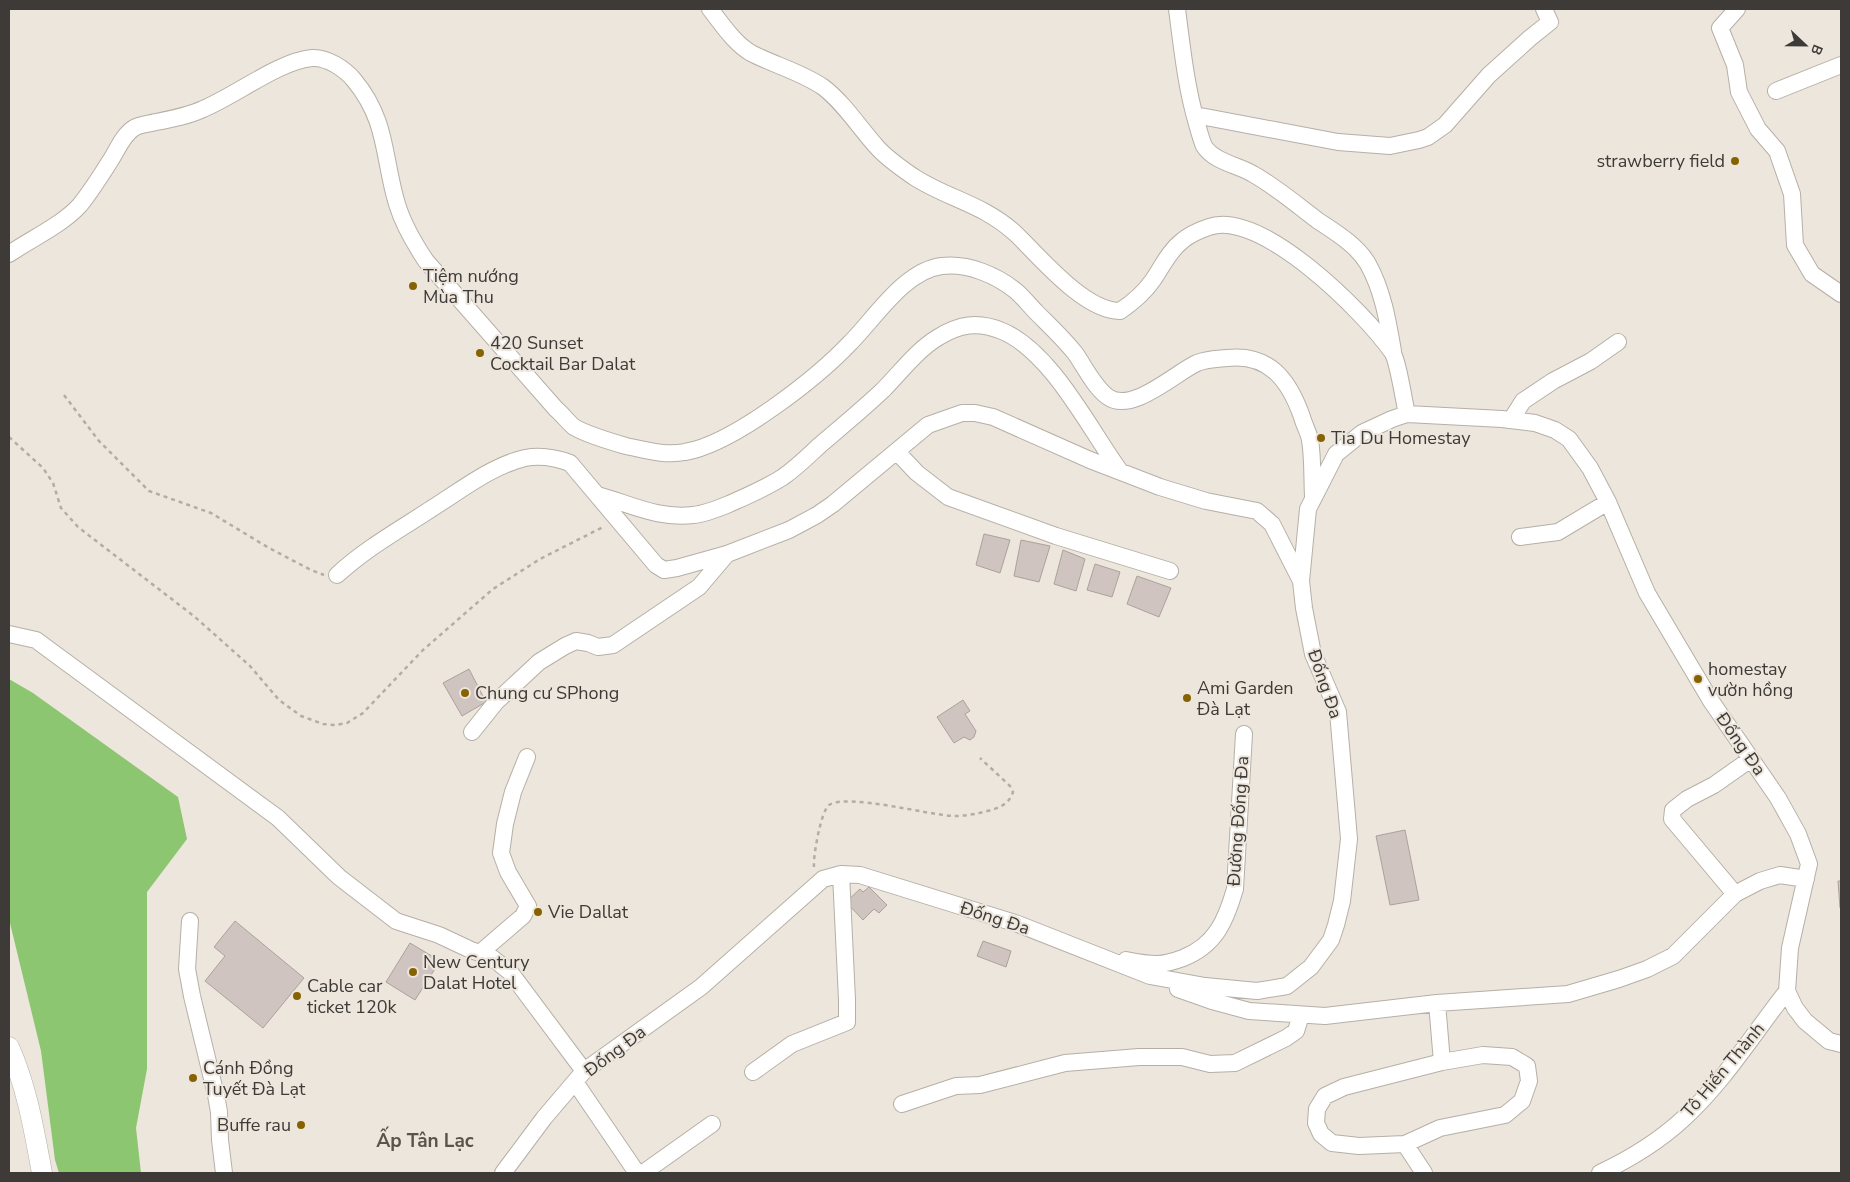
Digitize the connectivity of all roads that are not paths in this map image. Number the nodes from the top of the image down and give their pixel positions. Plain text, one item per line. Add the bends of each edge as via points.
1 (710, 9) edge
2 (1177, 9) edge
3 (1544, 9) edge
4 (1737, 9) edge
5 (1841, 65) edge
6 (1776, 91) dead end
7 (1194, 115) junction
8 (9, 254) edge
9 (1841, 294) edge
10 (1618, 342) dead end
11 (1394, 354) junction
12 (1407, 414) junction
13 (1511, 420) junction
14 (897, 452) junction
15 (1120, 472) junction
16 (597, 495) junction
17 (1313, 499) junction
18 (1608, 502) junction
19 (1520, 537) dead end
20 (726, 554) junction
21 (1170, 571) dead end
22 (337, 576) road end
23 (1301, 581) junction
24 (9, 634) edge
25 (472, 732) dead end
26 (1244, 734) dead end
27 (527, 757) dead end
28 (1751, 759) junction
29 (841, 874) junction
30 (1806, 879) junction
31 (1735, 894) junction
32 (190, 921) dead end
33 (480, 952) junction
34 (1106, 958) junction
35 (1150, 976) junction
36 (1787, 991) junction
37 (1437, 1003) junction
38 (1301, 1015) junction
39 (1841, 1044) edge
40 (9, 1047) edge
41 (1442, 1062) junction
42 (753, 1072) dead end
43 (579, 1077) junction
44 (902, 1104) dead end
45 (712, 1124) dead end
46 (1405, 1144) junction
47 (42, 1173) edge
48 (224, 1173) edge
49 (503, 1173) edge
50 (636, 1173) edge
51 (643, 1173) edge
52 (1424, 1173) edge
53 (1600, 1173) edge

1 - 11 street via 746,49 823,88 878,148 901,168 995,217 1063,280 1108,310 1120,311 1134,301 1181,241 1209,227 1228,224 1276,245 1324,278
2 - 7 street
3 - 7 street via 1550,22 1489,75 1444,125 1419,140 1390,146 1338,142
4 - 9 street via 1720,28 1735,65 1739,92 1758,129 1780,158 1792,194 1795,245 1812,274
5 - 6 street
7 - 11 street via 1204,145 1210,152 1252,173 1286,196 1359,253 1367,263 1379,292
8 - 17 street via 66,218 79,206 134,128 202,110 272,72 301,60 319,59 344,70 370,104 384,140 396,202 426,261 574,427 611,442 667,454 687,452 729,436 828,364 912,279 939,266 957,266 997,278 1017,292 1063,337 1108,398 1118,402 1128,402 1209,360 1244,357 1266,364 1288,387 1310,438
10 - 13 street via 1524,401
11 - 12 street
12 - 13 street, Đống Đa
12 - 17 street, Đống Đa via 1362,433 1336,454
13 - 18 street, Đống Đa via 1534,423 1569,439 1590,468
14 - 15 street via 928,425 962,413 975,413 993,417
14 - 20 street via 817,515 789,530
14 - 21 street via 917,473 948,497 1056,536
15 - 16 street via 1082,411 1036,355 1002,331 972,324 937,338 785,476 746,497 694,515 673,516 646,512
15 - 23 street via 1206,501 1257,511 1272,524
16 - 20 street via 656,565 664,570
16 - 22 street via 570,462 552,456 525,458 477,480 362,554
17 - 23 street, Đống Đa via 1308,509
18 - 19 street via 1558,532
18 - 28 street, Đống Đa via 1647,593 1701,686
20 - 25 street via 699,587 613,645 598,647 576,641 539,662 496,702
23 - 35 street, Đống Đa via 1313,654 1338,712 1348,829 1346,875 1331,940 1311,967 1287,986 1257,991 1236,990
24 - 33 street via 36,640 270,812 339,878 396,921
26 - 34 street, Đường Đống Đa via 1235,888 1220,928 1207,945 1171,962 1157,964
27 - 33 street via 513,792 501,853 528,906 523,916
28 - 30 street, Đống Đa via 1798,834 1809,864
28 - 31 street via 1687,799 1673,810 1672,818
29 - 34 street, Đống Đa via 860,875 1018,924
29 - 42 street via 847,1022 792,1044
29 - 43 street, Đống Đa via 823,879 701,987
30 - 31 street via 1780,875
30 - 36 street, Đống Đa via 1790,948
31 - 37 street via 1673,956 1647,969 1568,994
32 - 48 street via 187,969 216,1095
33 - 43 street via 510,972
34 - 35 street, Đống Đa
35 - 38 street via 1186,992 1249,1011
36 - 39 street via 1805,1021 1829,1041
36 - 53 street, Tô Hiến Thành via 1728,1069 1684,1118 1640,1151
37 - 38 street via 1326,1016
37 - 41 street
38 - 44 street via 1296,1031 1235,1062 1210,1064 1182,1057 1065,1062 980,1085 956,1086
40 - 47 main road via 28,1100
41 - 46 street via 1344,1088 1325,1096 1317,1108 1316,1123 1321,1134 1332,1143 1359,1146
41 - 46 street via 1483,1055 1512,1056 1527,1066 1529,1082 1522,1101 1505,1115 1440,1128
43 - 49 street, Đống Đa
43 - 50 street
45 - 51 street
46 - 52 street

